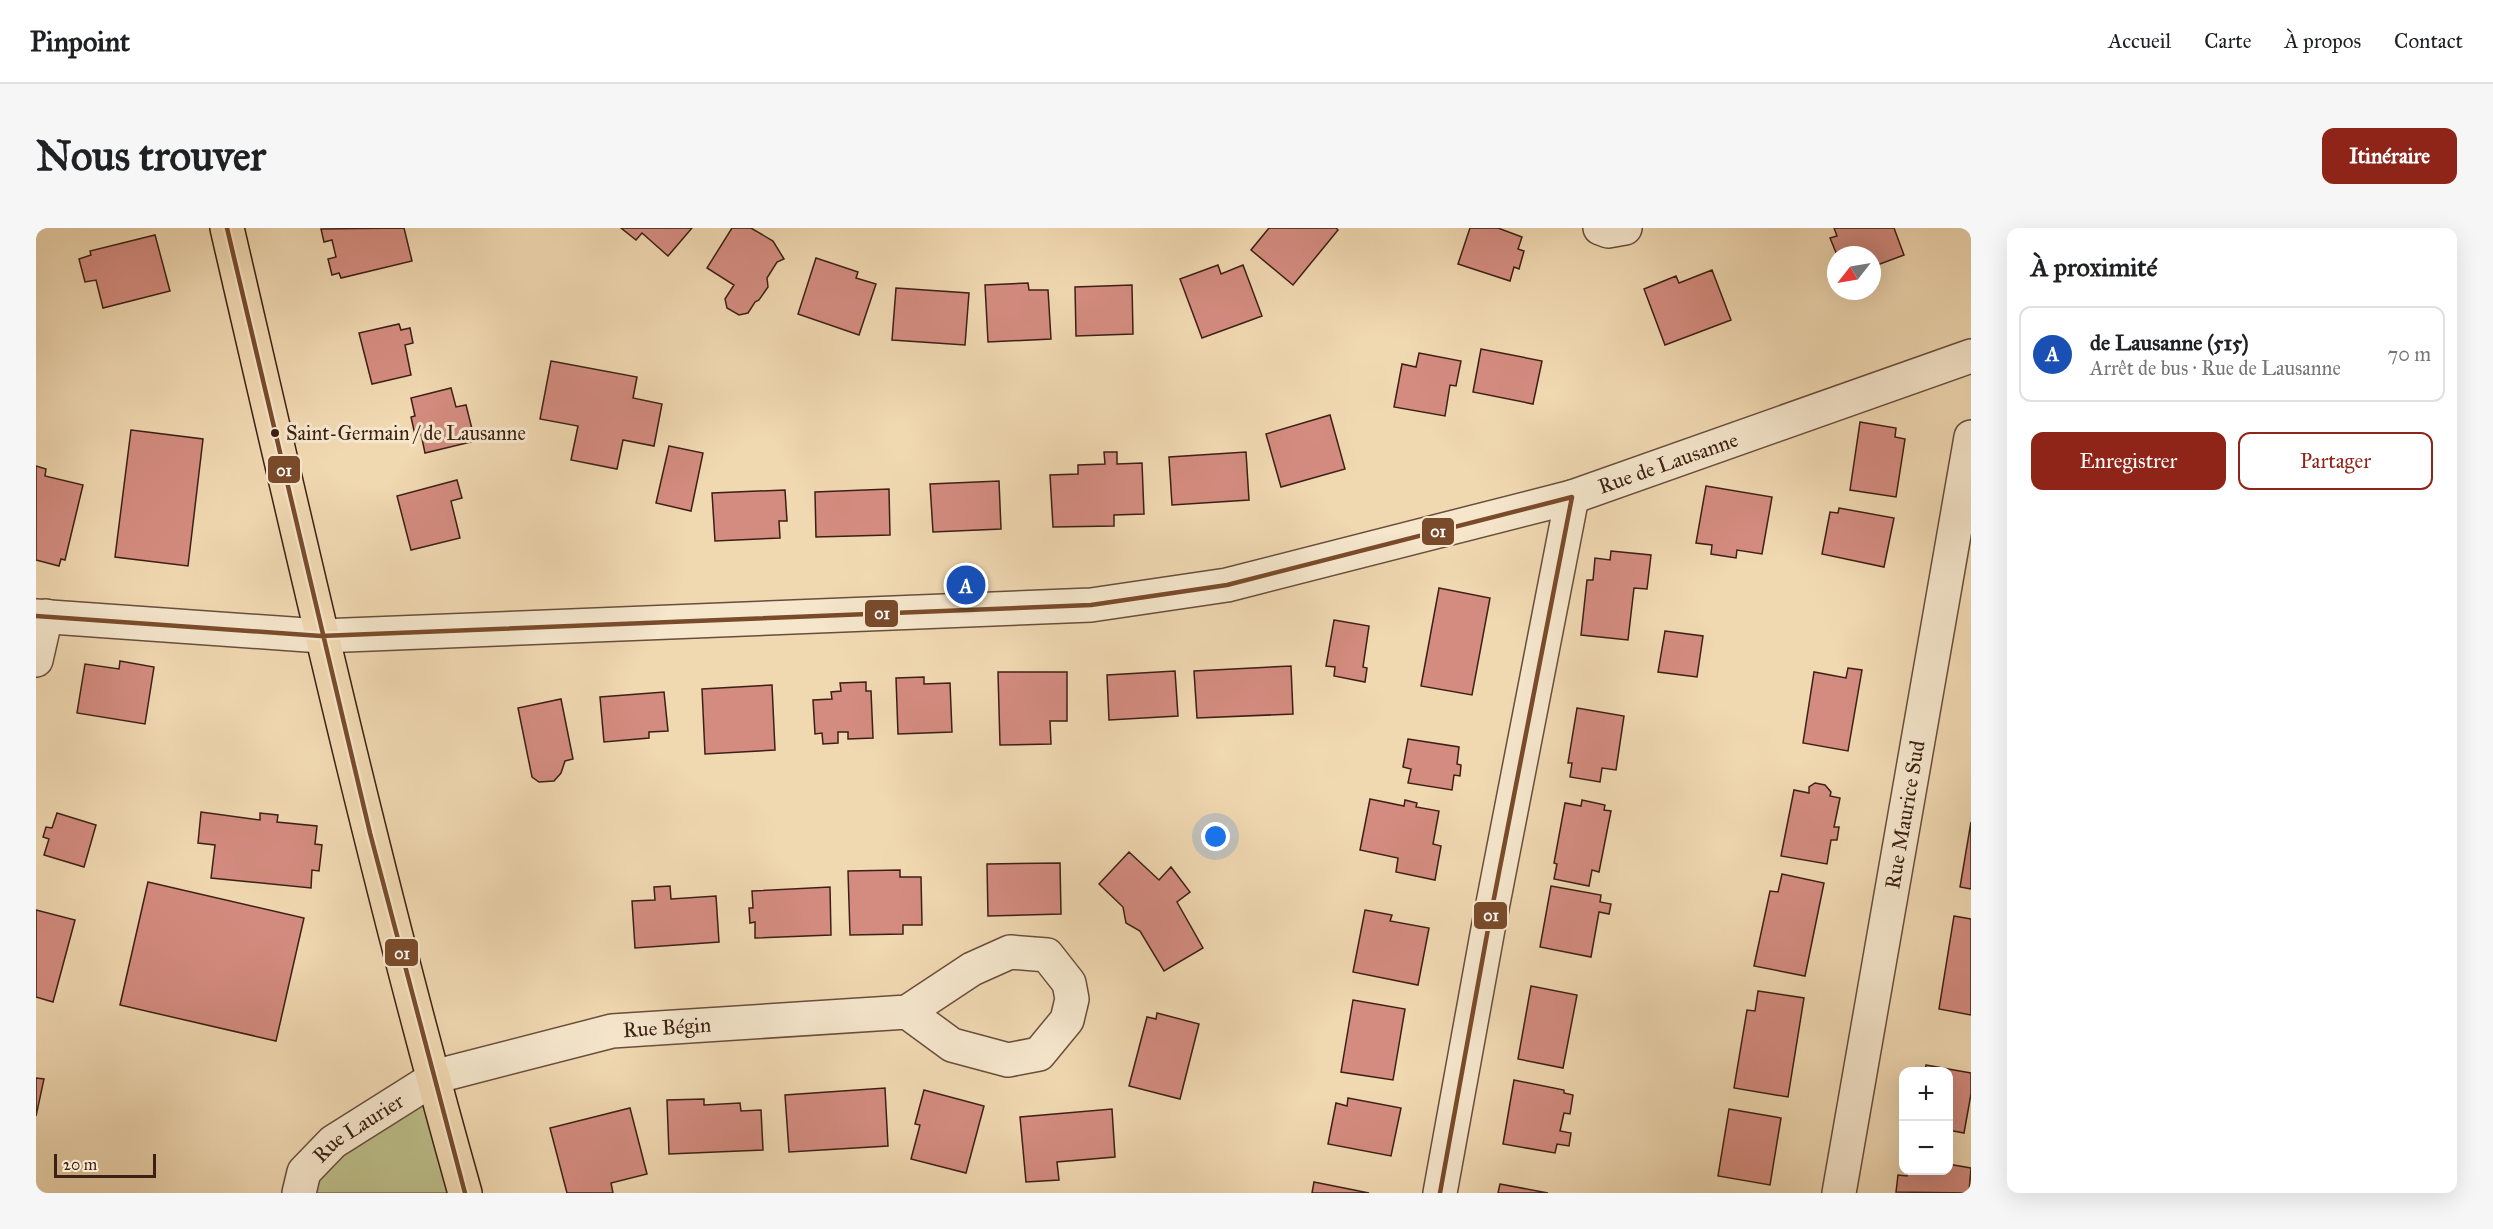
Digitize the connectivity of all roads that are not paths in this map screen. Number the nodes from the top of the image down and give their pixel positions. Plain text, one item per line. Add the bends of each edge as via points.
1 (227, 228) edge
2 (1600, 228) edge
3 (1625, 228) edge
4 (1971, 356) edge
5 (1971, 437) edge
6 (1572, 497) junction
7 (41, 616) edge
8 (321, 636) junction
9 (36, 660) edge
10 (907, 1012) junction
11 (433, 1079) junction
12 (299, 1193) edge
13 (465, 1193) edge
14 (1440, 1193) edge
15 (1839, 1193) edge

1 - 8 main road
2 - 3 street
4 - 6 street, Rue de Lausanne
5 - 15 street, Rue Maurice Sud
6 - 8 street, Rue de Lausanne via 1227,585 1091,605
6 - 14 street
7 - 8 street, Rue de Lausanne
7 - 9 street
8 - 11 main road
10 - 10 street, Rue Bégin via 952,1045 1008,1060 1039,1054 1067,1020 1072,999 1069,984 1047,955 1010,952 972,969
10 - 11 street, Rue Bégin via 612,1031
11 - 12 street, Rue Laurier via 333,1142 304,1172
11 - 13 main road

